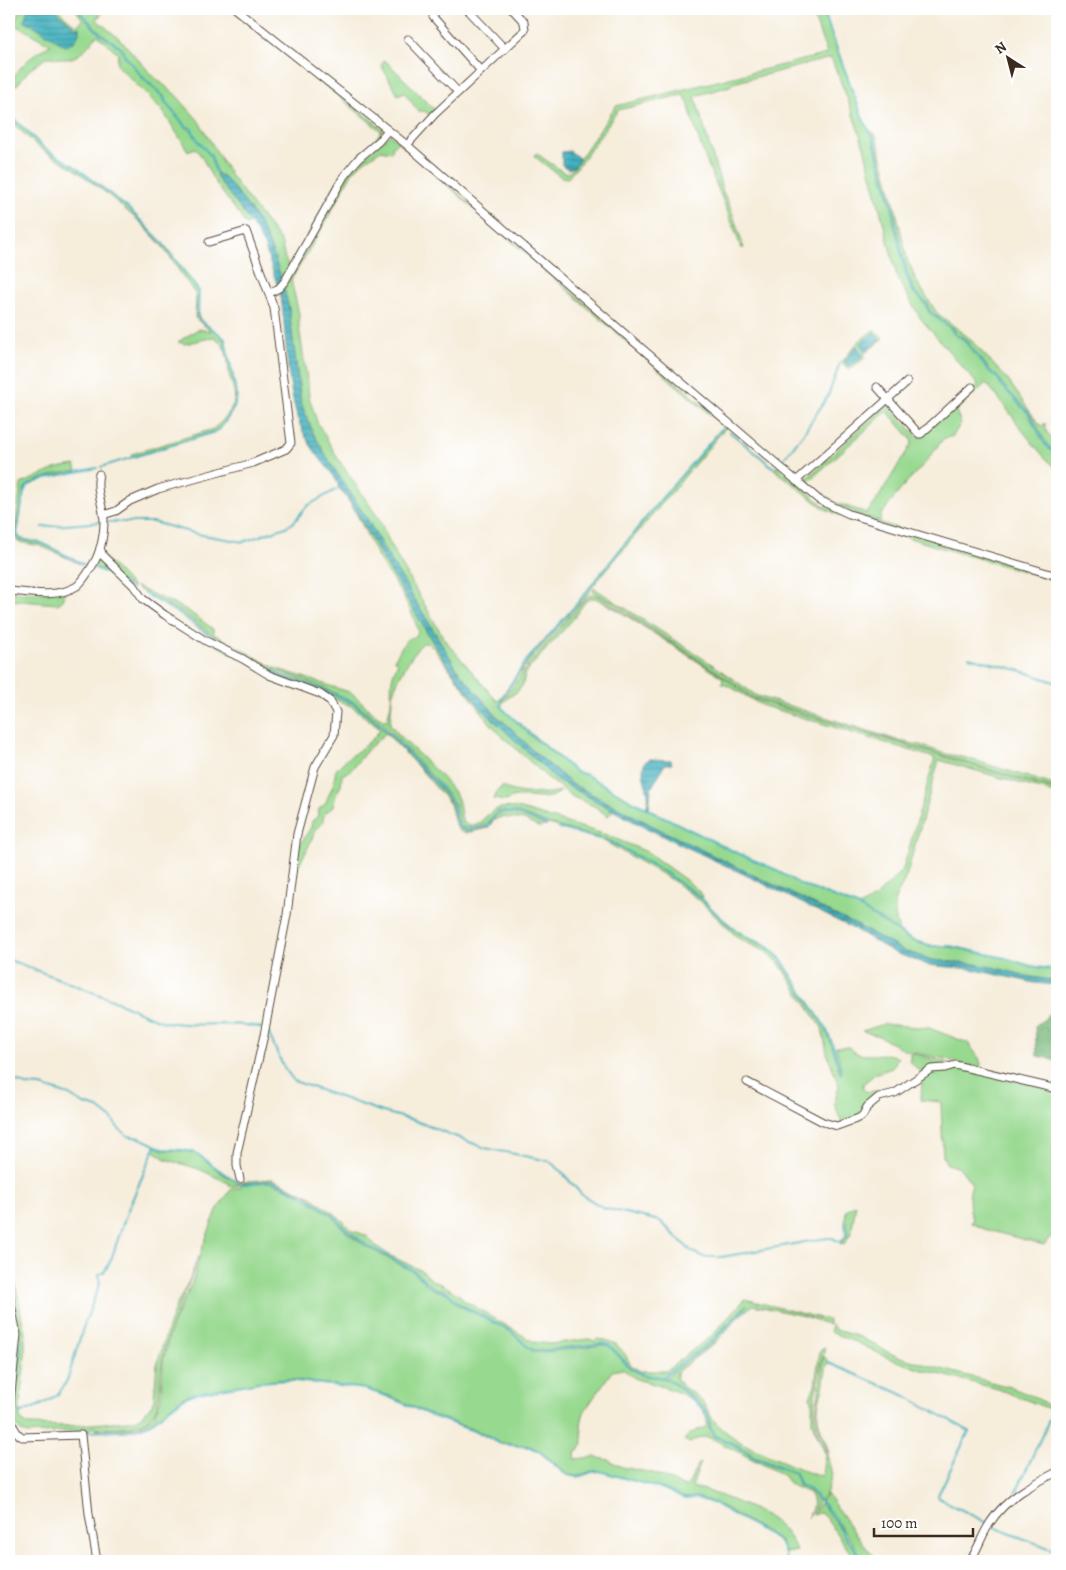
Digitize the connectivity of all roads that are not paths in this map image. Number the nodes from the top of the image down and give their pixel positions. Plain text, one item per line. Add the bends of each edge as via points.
1 (236, 9) edge
2 (466, 9) edge
3 (512, 9) edge
4 (433, 17) dead end
5 (408, 39) dead end
6 (505, 49) junction
7 (481, 71) junction
8 (458, 92) junction
9 (388, 130) junction
10 (407, 145) junction
11 (209, 242) dead end
12 (270, 292) junction
13 (907, 382) dead end
14 (972, 386) dead end
15 (877, 387) dead end
16 (888, 400) junction
17 (99, 474) dead end
18 (796, 481) junction
19 (103, 515) junction
20 (100, 548) junction
21 (1057, 576) edge
22 (9, 591) edge
23 (747, 1082) dead end
24 (1057, 1089) edge
25 (240, 1179) dead end
26 (9, 1294) edge
27 (1057, 1472) edge
28 (97, 1561) edge
29 (970, 1561) edge

1 - 9 street
2 - 6 street
3 - 6 street via 526,26
4 - 7 street
5 - 8 street
6 - 7 street
7 - 8 street
8 - 10 street
9 - 10 street
9 - 12 street via 347,172 285,281
10 - 18 street
11 - 12 street via 246,231
12 - 19 street via 291,438 289,446 253,463 158,489
13 - 16 street
14 - 16 street via 921,434
15 - 16 street
16 - 18 street
17 - 19 street via 97,483
18 - 21 street via 819,500 840,511
19 - 20 street
20 - 22 street via 83,580 68,590 47,593
20 - 25 street via 103,556 143,598 165,615 269,675 320,694 330,701 336,712 334,736 315,767 297,834 287,915 237,1154
23 - 24 street via 823,1122 837,1126 864,1115 873,1101 895,1093 931,1069 955,1065
26 - 28 street via 16,1335 9,1412 22,1437 81,1436
27 - 29 street via 1008,1501 990,1523

